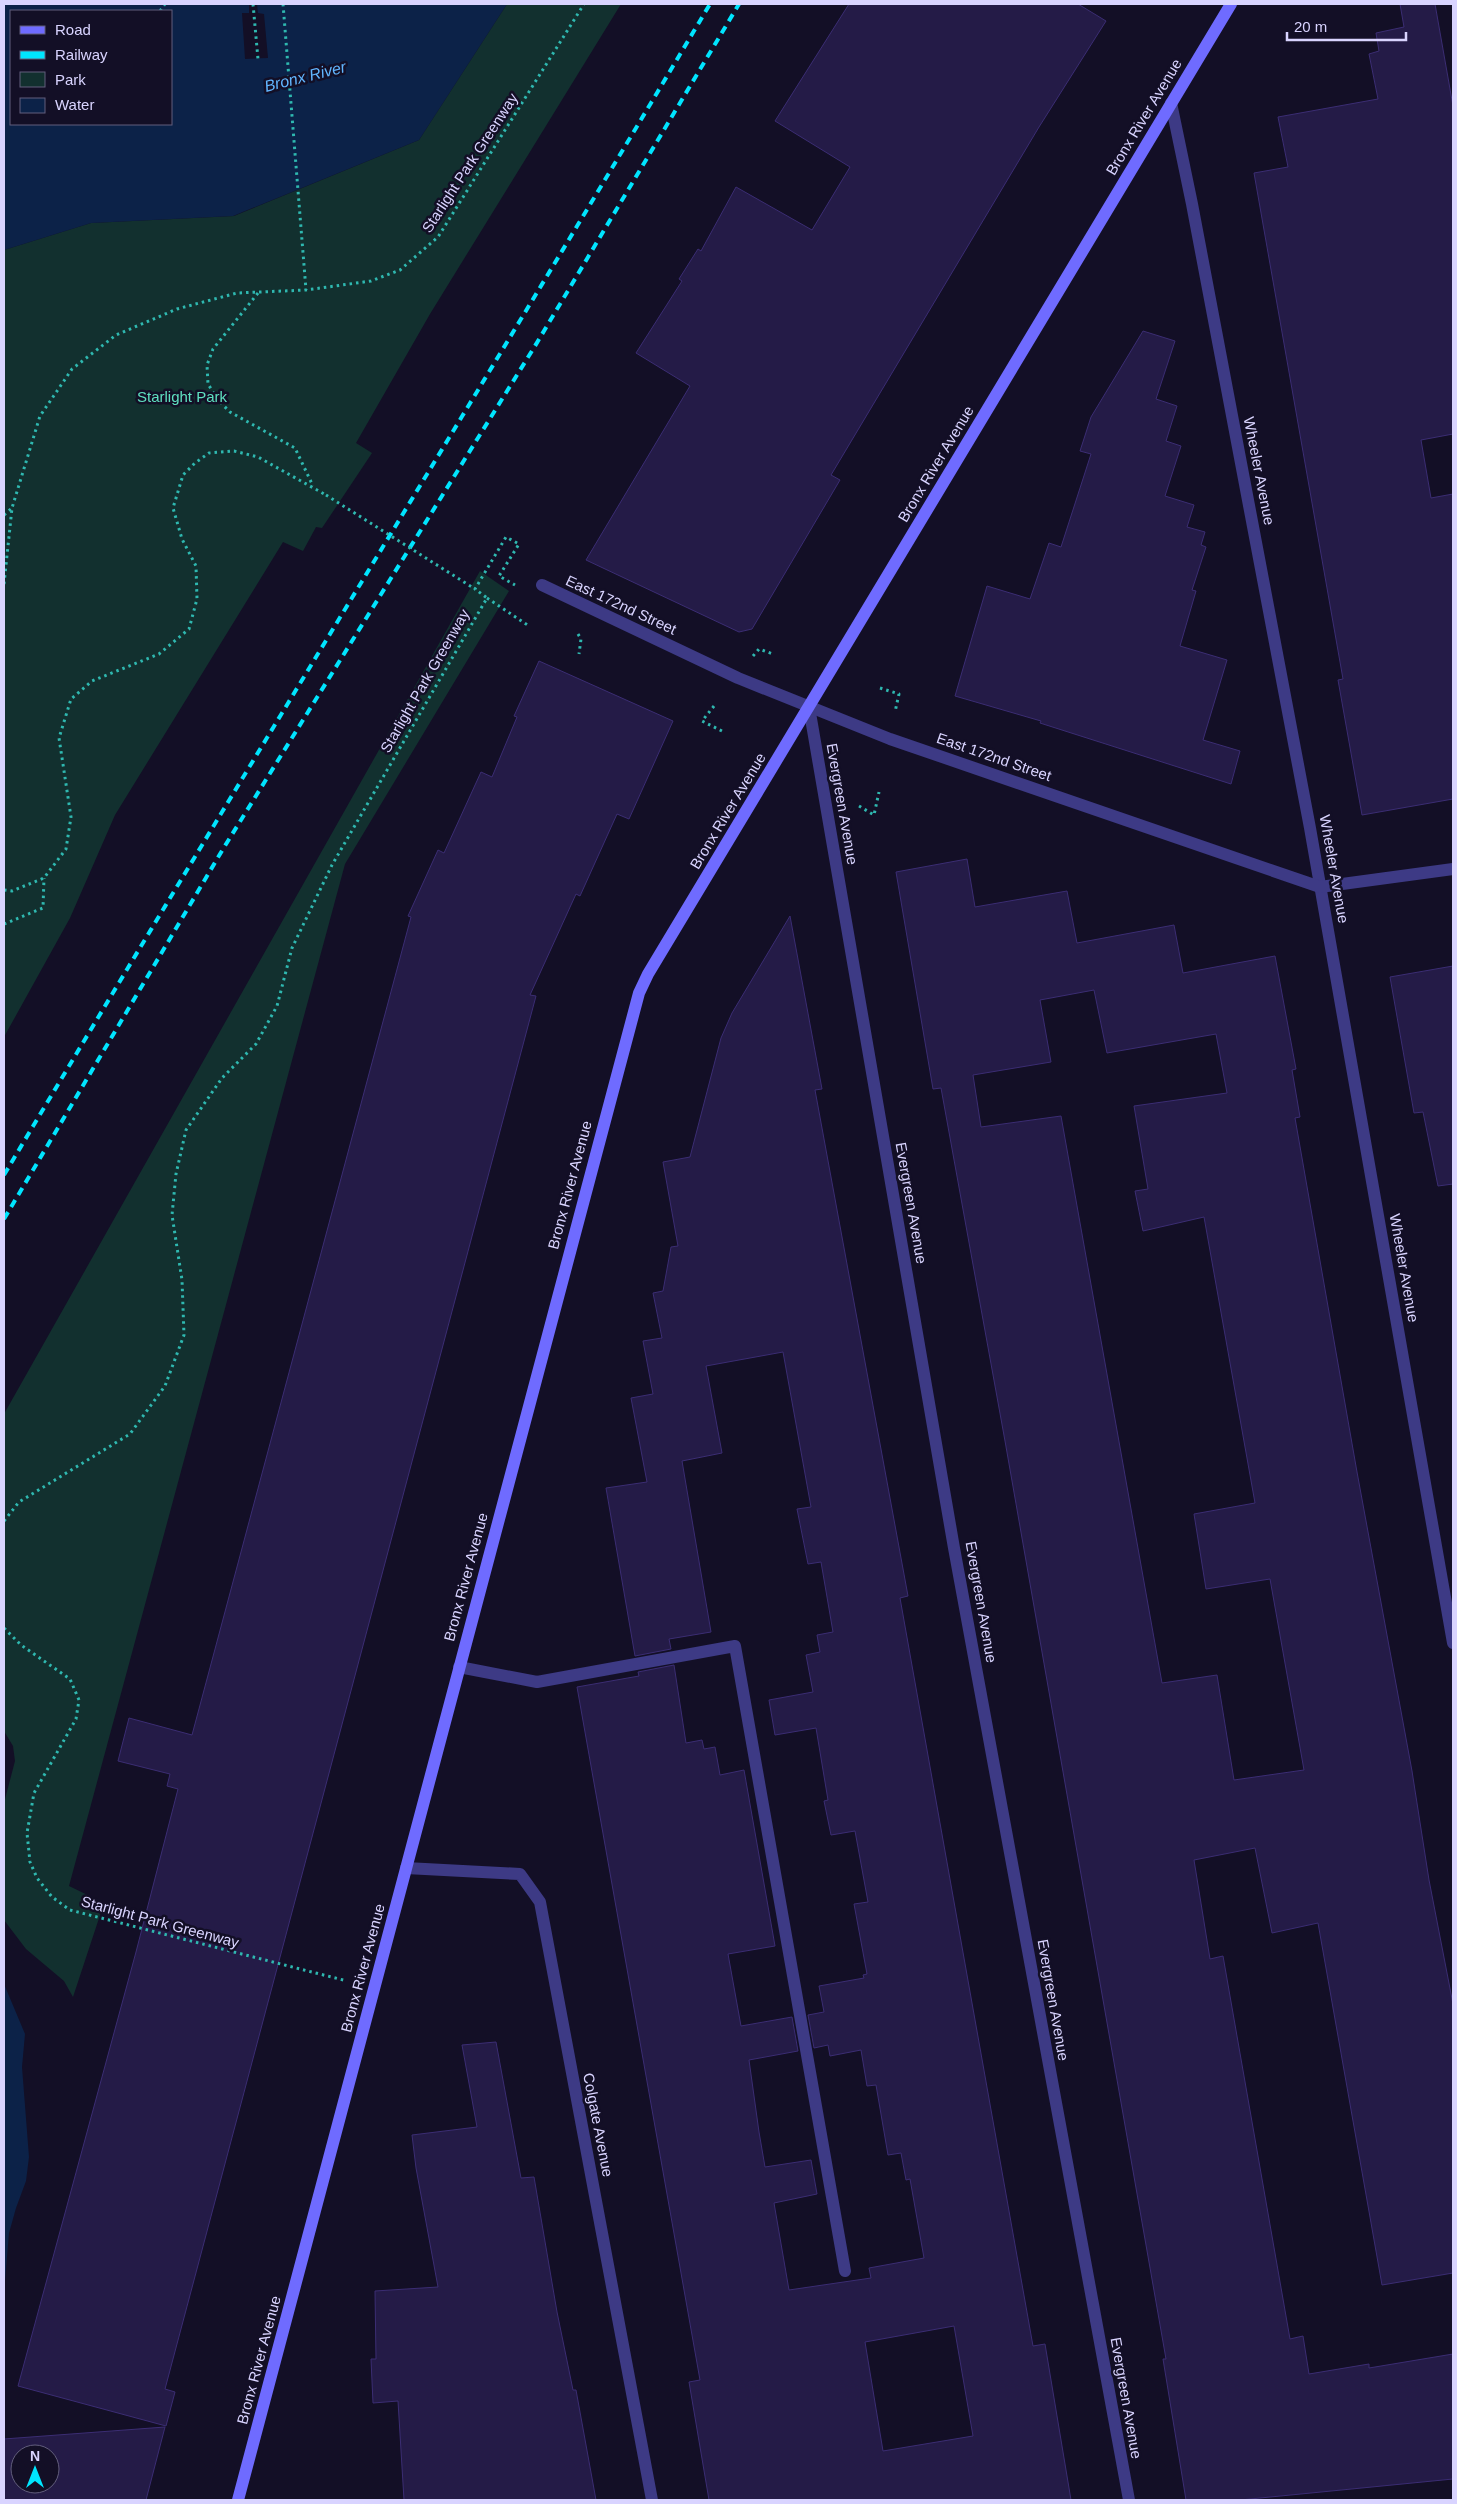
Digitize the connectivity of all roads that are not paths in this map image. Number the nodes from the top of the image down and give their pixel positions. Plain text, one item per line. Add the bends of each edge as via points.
1 (1231, 4) edge
2 (1171, 104) junction
3 (542, 585) dead end
4 (809, 708) junction
5 (1453, 869) edge
6 (1320, 887) junction
7 (1453, 1643) edge
8 (459, 1667) junction
9 (406, 1868) junction
10 (845, 2272) dead end
11 (238, 2500) edge
12 (652, 2500) edge
13 (1129, 2500) edge

1 - 2 main road, Bronx River Avenue
2 - 4 main road, Bronx River Avenue
2 - 6 street, Wheeler Avenue
3 - 4 street, East 172nd Street
4 - 6 street, East 172nd Street
4 - 8 main road, Bronx River Avenue via 639,993
4 - 13 street, Evergreen Avenue via 952,1538
5 - 6 street, East 172nd Street
6 - 7 street, Wheeler Avenue
8 - 9 main road, Bronx River Avenue
8 - 10 street via 537,1682 735,1646
9 - 11 main road, Bronx River Avenue
9 - 12 street, Colgate Avenue via 520,1874 540,1902

